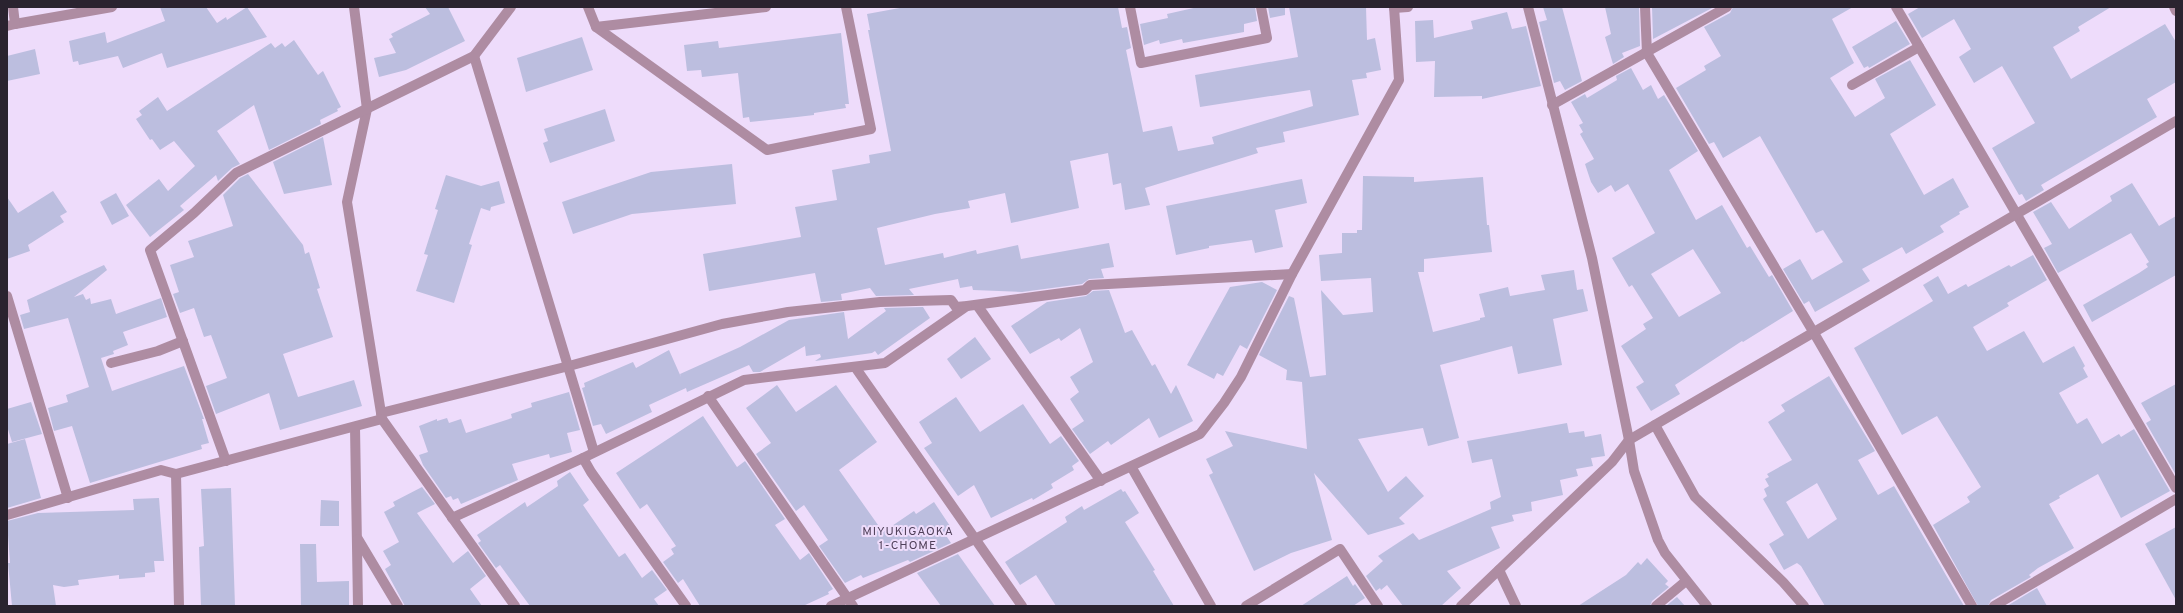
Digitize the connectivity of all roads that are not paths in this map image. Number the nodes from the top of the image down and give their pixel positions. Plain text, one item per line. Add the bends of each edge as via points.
1 (13, 7) edge
2 (112, 7) edge
3 (354, 7) edge
4 (511, 7) edge
5 (588, 7) edge
6 (766, 7) edge
7 (846, 7) edge
8 (1130, 7) edge
9 (1261, 7) edge
10 (1408, 7) edge
11 (1528, 7) edge
12 (1645, 7) edge
13 (1727, 7) edge
14 (1896, 7) edge
15 (2174, 7) edge
16 (1394, 8) edge
17 (2176, 11) edge
18 (11, 25) edge
19 (596, 27) junction
20 (1919, 47) junction
21 (1647, 53) junction
22 (474, 56) junction
23 (1852, 85) dead end
24 (1552, 105) junction
25 (367, 109) junction
26 (2176, 121) edge
27 (2017, 214) junction
28 (1292, 274) junction
29 (7, 296) edge
30 (972, 306) junction
31 (1814, 333) junction
32 (182, 340) junction
33 (111, 363) dead end
34 (569, 366) junction
35 (855, 367) junction
36 (708, 396) junction
37 (382, 416) junction
38 (1656, 425) junction
39 (355, 427) junction
40 (1629, 440) junction
41 (594, 452) junction
42 (584, 458) junction
43 (226, 461) junction
44 (1132, 468) junction
45 (176, 474) junction
46 (1101, 481) junction
47 (2176, 488) edge
48 (68, 498) junction
49 (2176, 499) edge
50 (7, 515) edge
51 (452, 518) junction
52 (358, 539) junction
53 (975, 539) junction
54 (1499, 570) junction
55 (1686, 581) junction
56 (850, 602) edge
57 (179, 606) edge
58 (358, 606) edge
59 (398, 606) edge
60 (514, 606) edge
61 (686, 606) edge
62 (831, 606) edge
63 (1022, 606) edge
64 (1211, 606) edge
65 (1246, 606) edge
66 (1378, 606) edge
67 (1462, 606) edge
68 (1516, 606) edge
69 (1656, 606) edge
70 (1707, 606) edge
71 (1804, 606) edge
72 (1972, 606) edge
73 (1994, 606) edge

1 - 18 street
2 - 18 street
3 - 25 street
4 - 22 street
5 - 19 street
6 - 19 street
7 - 19 street via 871,129 768,150
8 - 9 street via 1141,63 1267,38
10 - 16 street
11 - 24 street
12 - 21 street
13 - 21 street
14 - 20 street
15 - 17 street
16 - 28 street via 1399,80
20 - 23 street
20 - 27 street
21 - 24 street
21 - 31 street
22 - 25 street
22 - 34 street
24 - 40 street via 1592,258
25 - 32 street via 236,173 150,250
25 - 37 street via 347,202
26 - 27 street
27 - 31 street
27 - 47 street
28 - 30 street via 1090,284 1085,290
28 - 44 street via 1241,377 1200,434
29 - 48 street
30 - 34 street via 956,307 951,300 880,302 788,312 722,324
30 - 35 street via 885,363
30 - 46 street
31 - 38 street
31 - 72 street
32 - 33 street via 158,351
32 - 43 street
34 - 37 street
34 - 41 street
35 - 36 street via 744,380
35 - 53 street
36 - 41 street
36 - 56 street
37 - 39 street
37 - 51 street
38 - 40 street
38 - 71 street via 1695,497 1783,582
39 - 43 street
39 - 52 street
40 - 54 street via 1612,462
40 - 55 street via 1634,471 1658,540
41 - 42 street
42 - 51 street
42 - 61 street via 591,472
43 - 45 street
44 - 46 street
44 - 64 street
45 - 48 street via 161,470
45 - 57 street
46 - 53 street
48 - 50 street
49 - 73 street
51 - 60 street
52 - 58 street
52 - 59 street
53 - 56 street
53 - 63 street
54 - 67 street
54 - 68 street
55 - 69 street
55 - 70 street
56 - 62 street
65 - 66 street via 1340,549

